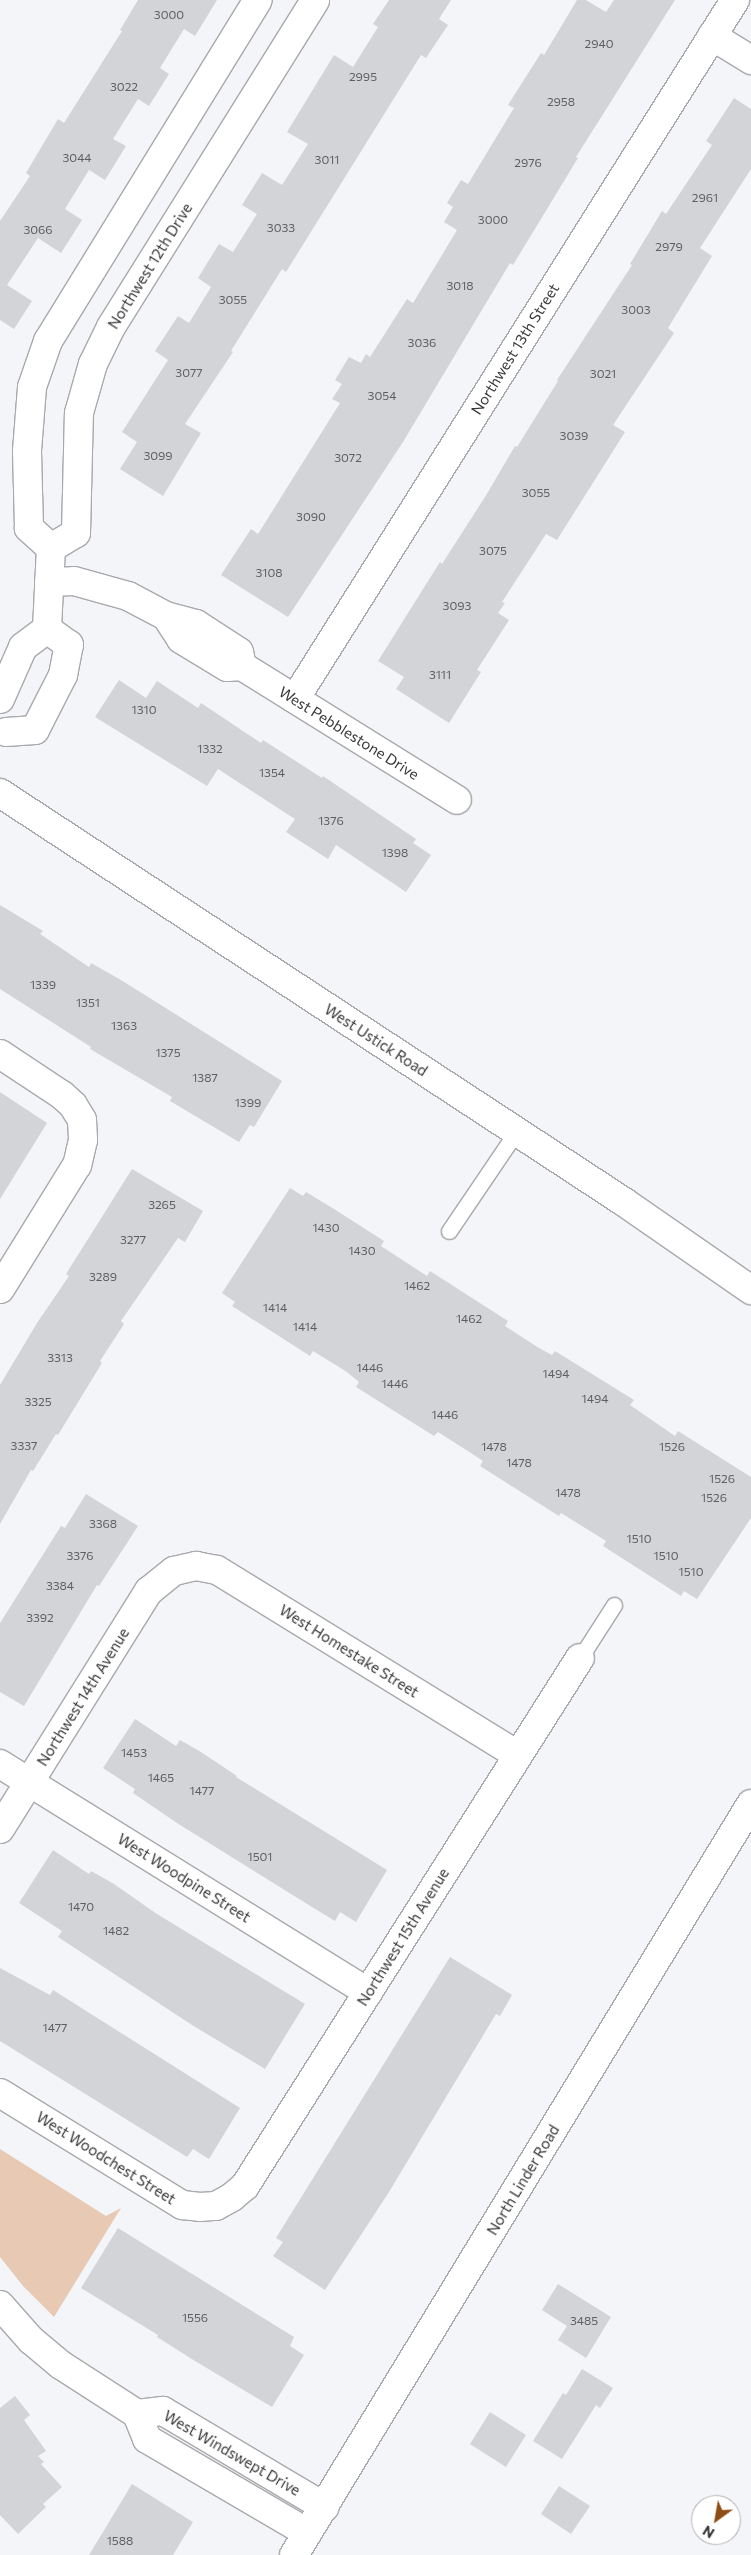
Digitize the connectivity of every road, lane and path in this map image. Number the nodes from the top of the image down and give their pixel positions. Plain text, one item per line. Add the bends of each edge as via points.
1 (258, 0) edge
2 (315, 0) edge
3 (736, 0) edge
4 (712, 36) junction
5 (751, 60) edge
6 (51, 548) junction
7 (49, 582) junction
8 (47, 629) junction
9 (0, 699) edge
10 (295, 699) junction
11 (2, 731) edge
12 (0, 793) edge
13 (457, 800) dead end
14 (0, 1054) edge
15 (516, 1132) junction
16 (449, 1231) dead end
17 (0, 1289) edge
18 (751, 1290) edge
19 (174, 1570) joint
20 (614, 1605) dead end
21 (580, 1658) joint
22 (518, 1755) junction
23 (0, 1764) edge
24 (30, 1782) junction
25 (751, 1804) edge
26 (0, 1830) edge
27 (368, 1992) junction
28 (0, 2093) edge
29 (216, 2206) joint
30 (0, 2305) edge
31 (137, 2414) junction
32 (325, 2507) junction
33 (301, 2544) edge

1 - 6 street via 48,341 32,387 27,451 29,528
2 - 6 street, Northwest 12th Drive via 111,327 93,364 79,413 76,533
3 - 4 street, Northwest 13th Street
4 - 5 street
4 - 10 street, Northwest 13th Street
6 - 7 street
7 - 8 street
7 - 10 street, West Pebblestone Drive via 74,581 128,596 166,616 196,624 239,652 242,666
8 - 9 street via 23,648
8 - 11 street via 69,645 63,675 35,730
10 - 13 street, West Pebblestone Drive
12 - 15 street, West Ustick Road
14 - 17 street via 73,1105 82,1120 83,1140 77,1165
15 - 16 lane
15 - 18 street, West Ustick Road
19 - 22 street, West Homestake Street via 196,1566 217,1570
19 - 24 street, Northwest 14th Avenue via 149,1591
20 - 21 lane
21 - 22 street, Northwest 15th Avenue
22 - 27 street, Northwest 15th Avenue
23 - 24 street, West Woodpine Street
24 - 26 street, Northwest 14th Avenue
24 - 27 street, West Woodpine Street
25 - 32 street, North Linder Road
27 - 29 street, Northwest 15th Avenue via 245,2186
28 - 29 street, West Woodchest Street via 182,2205
30 - 31 street via 31,2340 61,2365
31 - 32 street, West Windswept Drive via 163,2411
31 - 33 street, West Windswept Drive via 147,2439
32 - 33 street, North Linder Road

